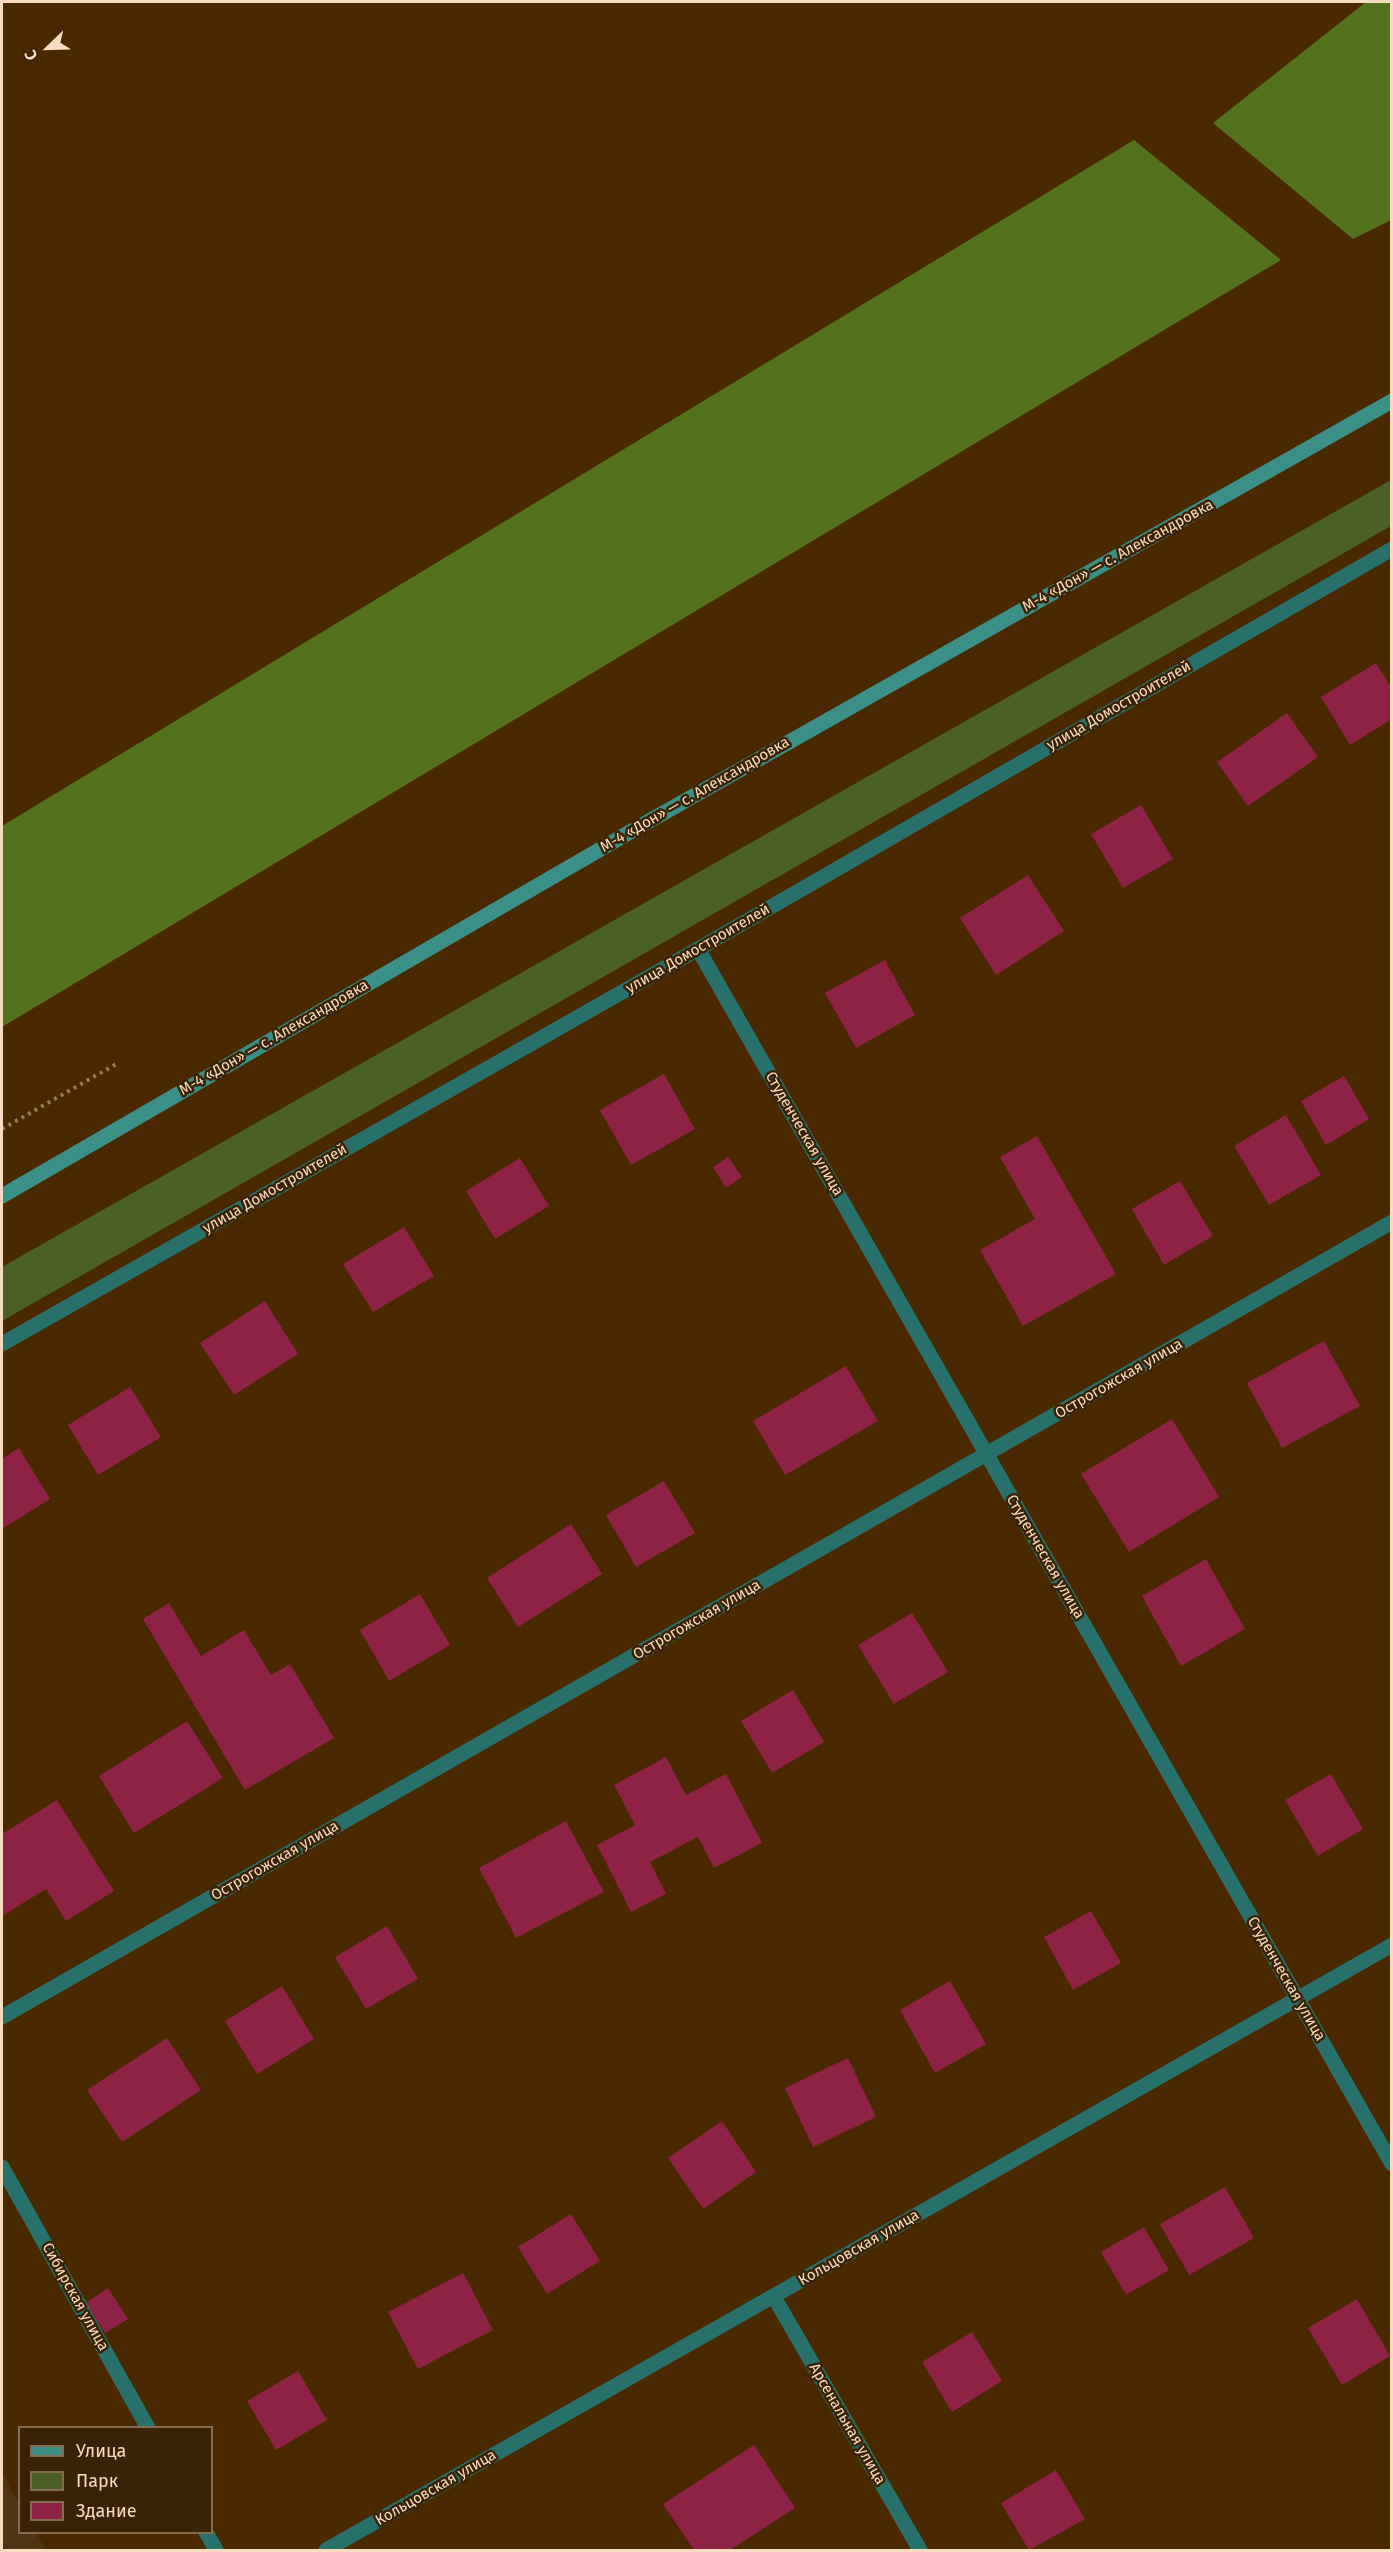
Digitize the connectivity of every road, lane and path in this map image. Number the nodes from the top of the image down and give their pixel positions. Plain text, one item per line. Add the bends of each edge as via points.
1 (1392, 401) edge
2 (1392, 549) edge
3 (698, 949) junction
4 (118, 1063) dead end
5 (2, 1129) edge
6 (2, 1196) edge
7 (1392, 1222) edge
8 (2, 1344) edge
9 (987, 1455) junction
10 (1392, 1946) edge
11 (1298, 1999) junction
12 (2, 2017) edge
13 (1392, 2164) edge
14 (2, 2167) edge
15 (774, 2297) junction
16 (147, 2426) edge
17 (207, 2534) edge
18 (216, 2550) edge
19 (326, 2550) edge
20 (920, 2550) edge

1 - 6 main road, М-4 «Дон» — с. Александровка via 637,828
2 - 3 street, улица Домостроителей
3 - 8 street, улица Домостроителей
3 - 9 street, Студенческая улица
4 - 5 path
7 - 9 street, Острогожская улица
9 - 11 street, Студенческая улица
9 - 12 street, Острогожская улица
10 - 11 street, Кольцовская улица
11 - 13 street, Студенческая улица
11 - 15 street, Кольцовская улица
14 - 16 street, Сибирская улица
15 - 19 street, Кольцовская улица
15 - 20 street, Арсенальная улица
17 - 18 street

